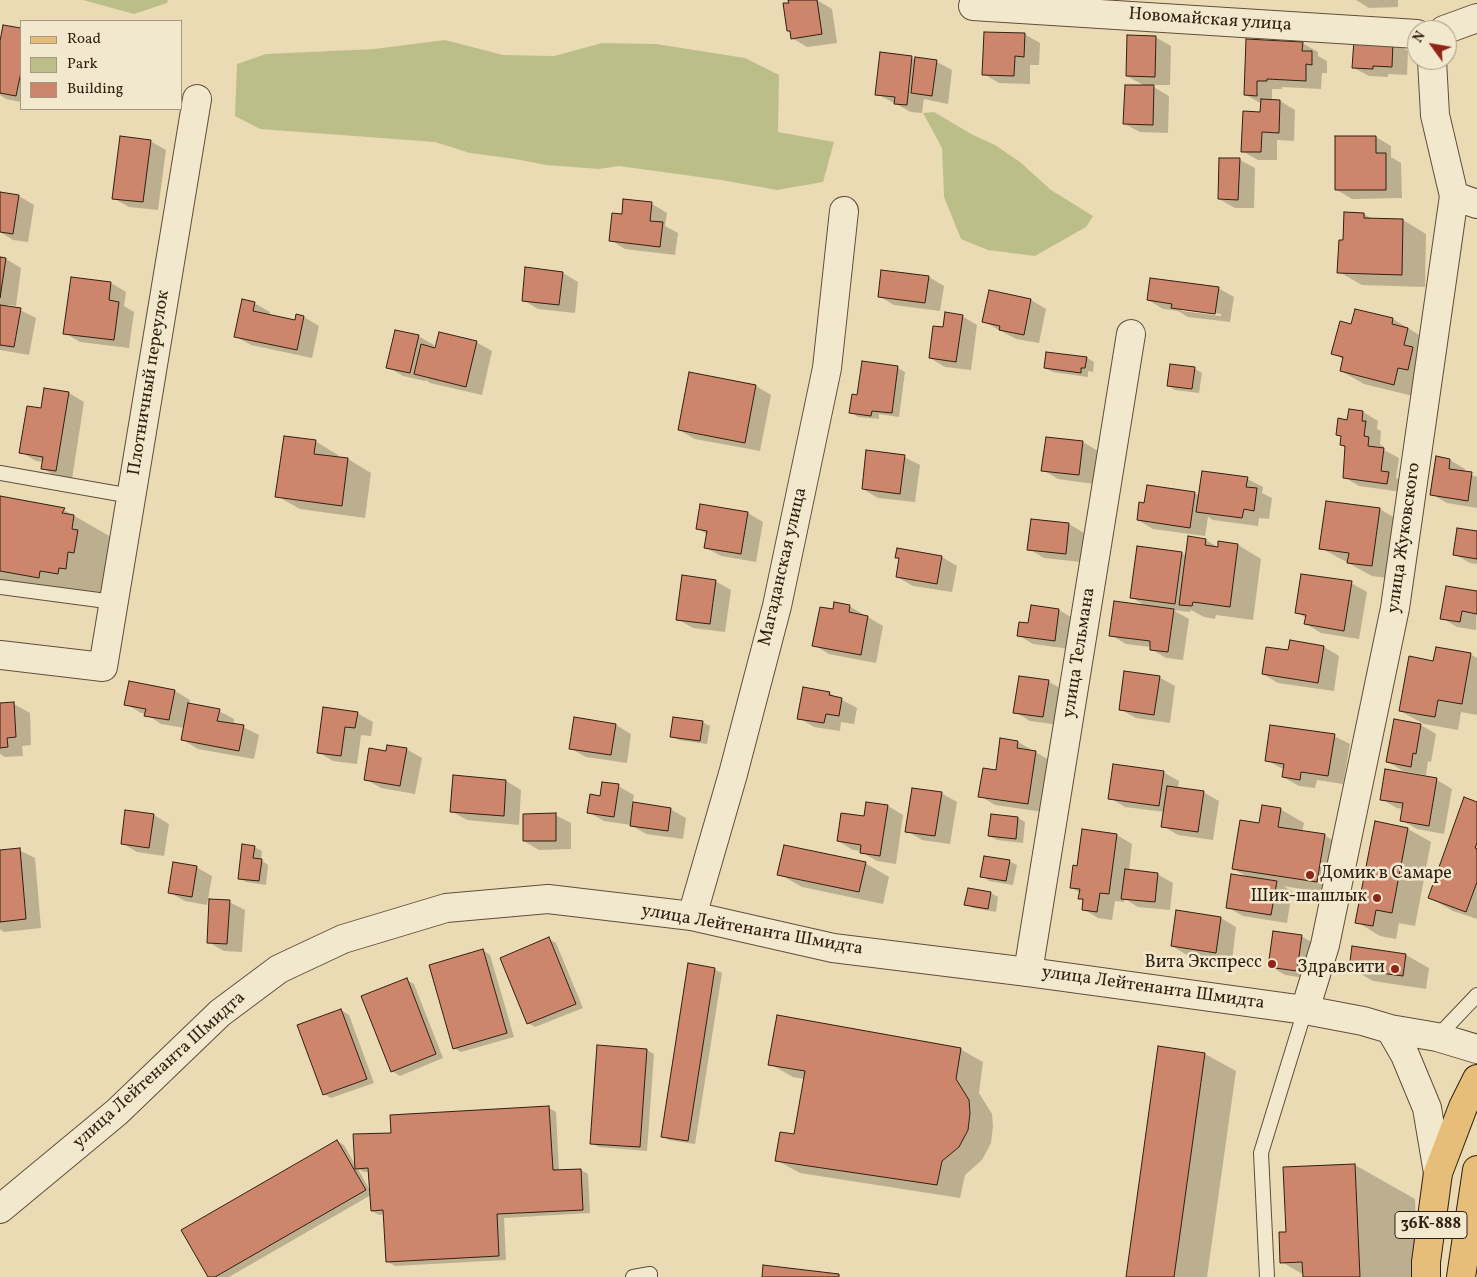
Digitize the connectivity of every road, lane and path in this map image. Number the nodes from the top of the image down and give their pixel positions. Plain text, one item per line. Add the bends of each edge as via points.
1 (973, 6) dead end
2 (1477, 18) edge
3 (1457, 25) edge
4 (1407, 33) edge
5 (1433, 70) edge
6 (197, 100) dead end
7 (1465, 200) edge
8 (844, 211) dead end
9 (1131, 334) dead end
10 (0, 473) edge
11 (132, 496) junction
12 (0, 587) edge
13 (114, 602) junction
14 (0, 655) edge
15 (692, 916) junction
16 (1028, 972) junction
17 (1477, 995) edge
18 (1305, 1010) junction
19 (1390, 1029) junction
20 (1437, 1037) junction
21 (1477, 1049) edge
22 (1477, 1080) edge
23 (1477, 1170) edge
24 (1438, 1173) junction
25 (0, 1209) edge
26 (633, 1277) edge
27 (650, 1277) edge
28 (1268, 1277) edge
29 (1426, 1277) edge
30 (1461, 1277) edge

1 - 4 street, Новомайская улица
2 - 3 street
5 - 7 street, улица Жуковского via 1435,115
6 - 11 street, Плотничный переулок
7 - 18 street, улица Жуковского via 1395,608 1325,945
8 - 15 street, Магаданская улица via 827,368 777,606
9 - 16 street, улица Тельмана
10 - 11 lane
11 - 13 street, Плотничный переулок
12 - 13 lane
13 - 14 street, Плотничный переулок via 103,667
15 - 16 street, улица Лейтенанта Шмидта via 833,948
15 - 25 street, улица Лейтенанта Шмидта via 548,899 446,908 343,939 279,969 220,1013 117,1112
16 - 18 street, улица Лейтенанта Шмидта
17 - 20 lane
18 - 19 street, улица Лейтенанта Шмидта
18 - 28 lane via 1261,1153
19 - 20 street, улица Лейтенанта Шмидта
19 - 24 street via 1427,1108
20 - 21 street, улица Лейтенанта Шмидта
22 - 24 main road, 36К-888 via 1463,1106
23 - 30 main road
24 - 29 main road, 36К-888
26 - 27 lane via 650,1274

